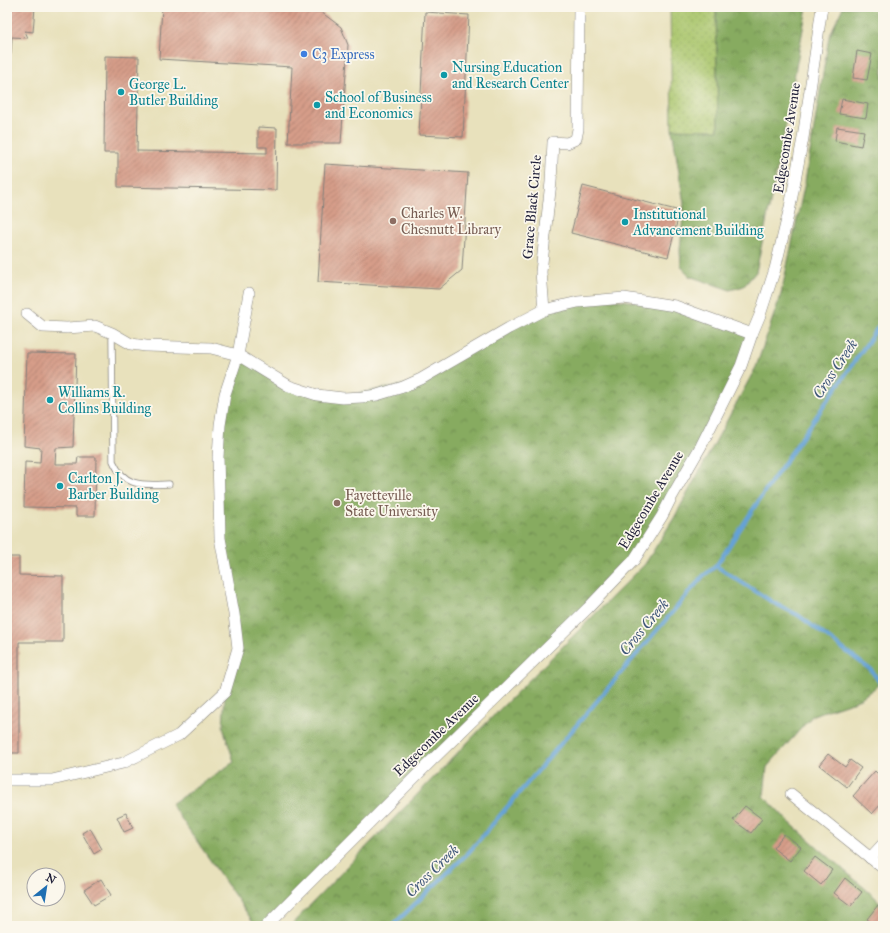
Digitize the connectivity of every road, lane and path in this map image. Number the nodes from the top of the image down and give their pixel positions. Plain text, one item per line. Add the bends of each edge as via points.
1 (579, 7) edge
2 (822, 7) edge
3 (249, 293) dead end
4 (544, 310) junction
5 (27, 314) dead end
6 (112, 333) junction
7 (752, 334) junction
8 (238, 355) junction
9 (169, 484) dead end
10 (7, 780) edge
11 (791, 794) dead end
12 (883, 844) edge
13 (870, 858) junction
14 (883, 868) edge
15 (266, 926) edge

1 - 4 street, Grace Black Circle via 578,129 576,139 567,143 553,142 541,272
2 - 7 street, Edgecombe Avenue via 790,207 775,269
3 - 8 street
4 - 7 street via 578,302 636,300 675,306
4 - 8 street via 421,379 382,394 362,397 317,395 289,386
5 - 6 street via 43,327 95,326
6 - 8 street via 131,344 211,348
6 - 9 lane via 112,461 117,471 129,482
7 - 15 street, Edgecombe Avenue via 741,366 701,446 634,560
8 - 10 street via 225,394 219,449 220,538 238,648 225,692 179,735 123,763 52,780
11 - 13 street
12 - 13 street
13 - 14 street

